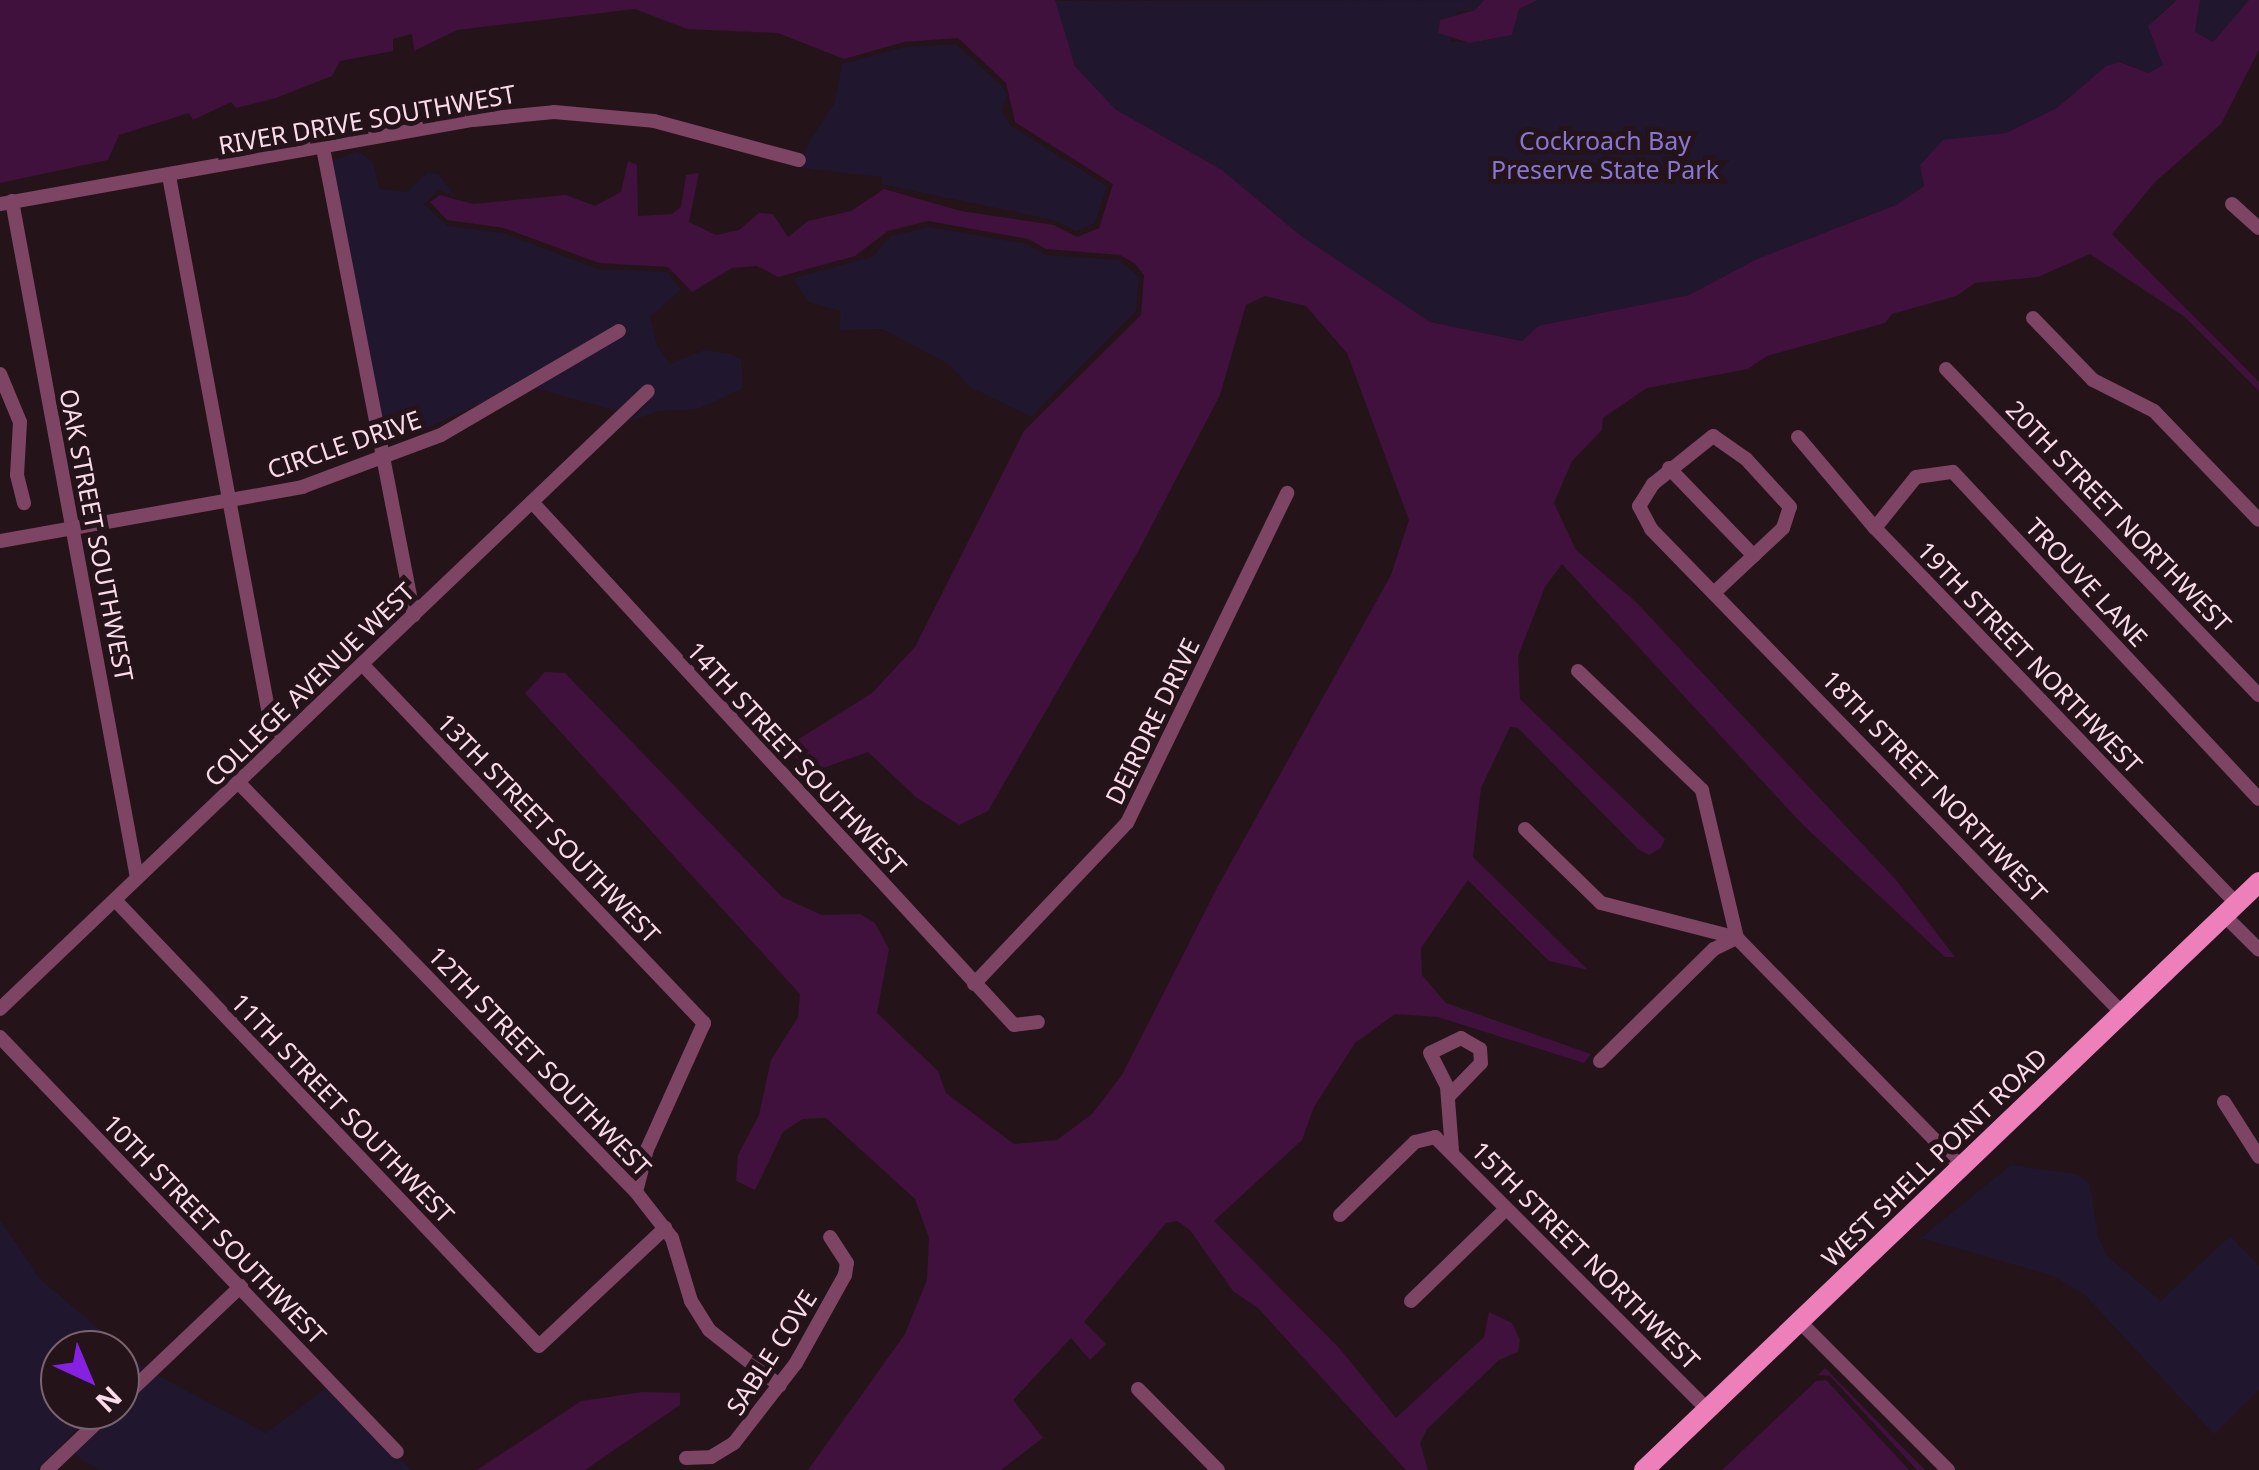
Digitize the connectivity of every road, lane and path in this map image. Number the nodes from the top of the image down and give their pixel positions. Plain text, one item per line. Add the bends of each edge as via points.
1 (323, 148) junction
2 (800, 160) dead end
3 (168, 176) junction
4 (6, 203) edge
5 (2232, 204) dead end
6 (2259, 228) edge
7 (2032, 318) dead end
8 (619, 332) dead end
9 (1946, 369) dead end
10 (0, 374) edge
11 (648, 391) dead end
12 (1798, 437) dead end
13 (380, 460) junction
14 (1669, 468) junction
15 (1287, 492) dead end
16 (228, 501) junction
17 (532, 502) junction
18 (24, 503) dead end
19 (2259, 520) edge
20 (73, 526) junction
21 (1874, 528) junction
22 (0, 541) edge
23 (1754, 556) junction
24 (1716, 591) junction
25 (414, 615) junction
26 (362, 664) junction
27 (1578, 670) dead end
28 (2259, 695) edge
29 (275, 747) junction
30 (238, 782) junction
31 (2259, 798) edge
32 (1526, 829) dead end
33 (138, 878) junction
34 (114, 900) junction
35 (2245, 900) edge
36 (1737, 938) junction
37 (2259, 950) edge
38 (974, 984) junction
39 (1, 1002) edge
40 (2122, 1013) junction
41 (1038, 1022) dead end
42 (0, 1038) edge
43 (1600, 1061) dead end
44 (1448, 1097) junction
45 (2224, 1102) dead end
46 (1452, 1151) junction
47 (2259, 1157) edge
48 (1961, 1167) junction
49 (636, 1192) junction
50 (1506, 1209) junction
51 (1340, 1214) dead end
52 (665, 1228) junction
53 (830, 1236) dead end
54 (241, 1286) junction
55 (1411, 1301) dead end
56 (1799, 1321) junction
57 (140, 1382) edge
58 (780, 1386) junction
59 (1138, 1389) dead end
60 (1707, 1409) junction
61 (89, 1430) edge
62 (398, 1452) dead end
63 (686, 1458) dead end
64 (47, 1470) edge
65 (1218, 1470) edge
66 (1644, 1470) edge
67 (1948, 1470) edge

1 - 2 street, RIVER DRIVE SOUTHWEST via 473,120 580,112 654,121
1 - 3 street, RIVER DRIVE SOUTHWEST
1 - 13 street
3 - 4 street, RIVER DRIVE SOUTHWEST
3 - 16 street
4 - 20 street, OAK STREET SOUTHWEST
5 - 6 street
7 - 19 street via 2093,380 2154,410
8 - 13 street, CIRCLE DRIVE via 441,434
9 - 28 street, 20TH STREET NORTHWEST
10 - 18 street via 20,422 16,475
11 - 17 street, COLLEGE AVENUE WEST
12 - 21 street, 19TH STREET NORTHWEST
13 - 16 street, CIRCLE DRIVE via 302,487
13 - 25 street
14 - 23 street
14 - 23 street via 1713,436 1746,459 1790,507 1783,528
14 - 24 street, 18TH STREET NORTHWEST via 1639,506 1652,529
15 - 38 street, DEIRDRE DRIVE via 1127,823
16 - 20 street, CIRCLE DRIVE
16 - 29 street
17 - 25 street, COLLEGE AVENUE WEST
17 - 38 street, 14TH STREET SOUTHWEST
20 - 22 street, CIRCLE DRIVE
20 - 33 street, OAK STREET SOUTHWEST
21 - 31 street, TROUVE LANE via 1916,477 1953,472
21 - 35 street, 19TH STREET NORTHWEST
23 - 24 street
24 - 40 street, 18TH STREET NORTHWEST
25 - 26 street, COLLEGE AVENUE WEST
26 - 29 street, COLLEGE AVENUE WEST
26 - 49 street, 13TH STREET SOUTHWEST via 704,1024 647,1150
27 - 36 street via 1702,790
29 - 30 street, COLLEGE AVENUE WEST
30 - 33 street, COLLEGE AVENUE WEST
30 - 49 street, 12TH STREET SOUTHWEST
32 - 36 street via 1601,904
33 - 34 street, COLLEGE AVENUE WEST
34 - 39 street, COLLEGE AVENUE WEST
34 - 52 street, 11TH STREET SOUTHWEST via 539,1346
35 - 37 street, 19TH STREET NORTHWEST
35 - 40 street, WEST SHELL POINT ROAD
36 - 43 street via 1714,949
36 - 48 street
38 - 41 street, 14TH STREET SOUTHWEST via 1014,1025
40 - 48 street, WEST SHELL POINT ROAD
42 - 54 street, 10TH STREET SOUTHWEST
44 - 44 street via 1430,1052 1462,1038 1476,1044 1481,1063
44 - 46 street
45 - 47 street
46 - 50 street, 15TH STREET NORTHWEST
46 - 51 street, 15TH STREET NORTHWEST via 1435,1136 1415,1142
48 - 56 street, WEST SHELL POINT ROAD
49 - 52 street, 12TH STREET SOUTHWEST
50 - 55 street
50 - 60 street, 15TH STREET NORTHWEST
52 - 58 street, 12TH STREET SOUTHWEST via 710,1330
53 - 58 street, SABLE COVE via 845,1274
54 - 57 street
54 - 62 street, 10TH STREET SOUTHWEST
56 - 60 street, WEST SHELL POINT ROAD
56 - 67 street
58 - 63 street, SABLE COVE via 734,1443 711,1458
59 - 65 street
60 - 66 street, WEST SHELL POINT ROAD
61 - 64 street

